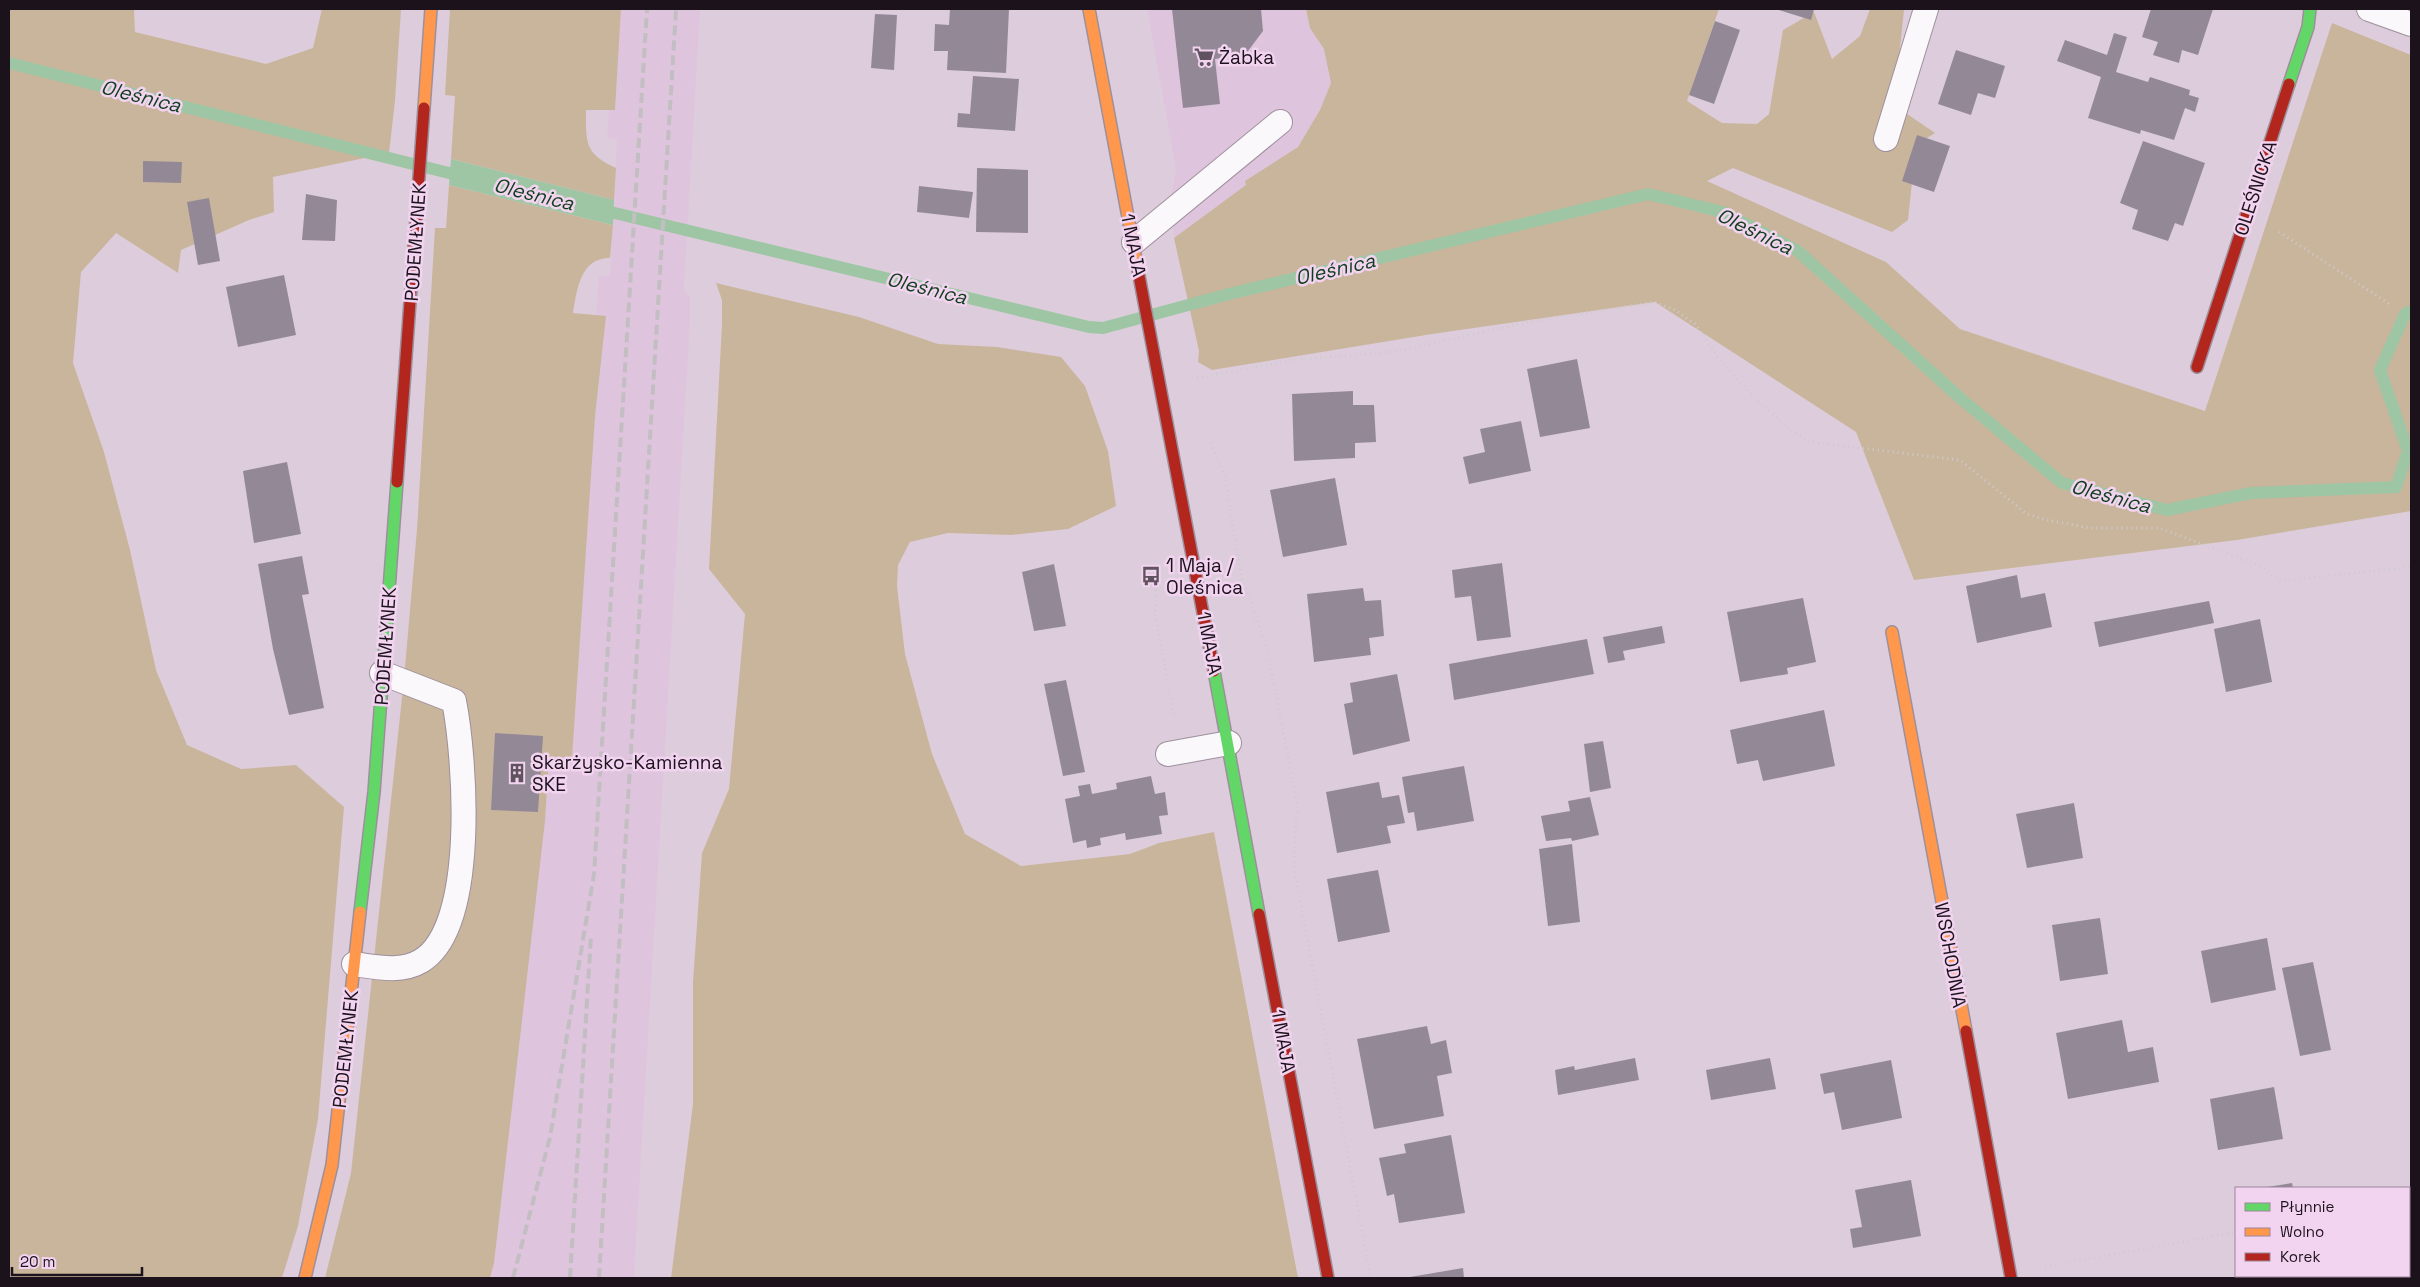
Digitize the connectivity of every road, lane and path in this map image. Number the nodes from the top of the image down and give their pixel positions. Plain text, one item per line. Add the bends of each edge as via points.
1 (431, 9) edge
2 (1089, 9) edge
3 (1926, 9) edge
4 (2310, 9) edge
5 (2369, 9) edge
6 (2411, 24) edge
7 (1280, 122) dead end
8 (1886, 139) dead end
9 (2248, 211) junction
10 (1134, 242) junction
11 (2391, 305) dead end
12 (2197, 368) dead end
13 (1194, 379) dead end
14 (1208, 436) dead end
15 (2411, 567) edge
16 (1892, 632) dead end
17 (382, 673) junction
18 (1229, 743) junction
19 (1168, 754) dead end
20 (354, 964) junction
21 (2235, 1232) edge
22 (2037, 1268) dead end
23 (305, 1278) edge
24 (1328, 1278) edge
25 (1371, 1278) edge
26 (2011, 1278) edge

1 - 17 street, PODEMŁYNEK
2 - 10 street, 1 MAJA
3 - 8 lane
4 - 9 street, OLEŚNICKA via 2308,27
5 - 6 lane
7 - 10 lane
9 - 11 path
9 - 12 street, OLEŚNICKA
10 - 18 street, 1 MAJA
13 - 15 path via 1293,360 1394,352 1533,321 1655,302 1675,310 1695,324 1721,361 1754,397 1788,428 1811,442 1960,460 2027,514 2090,528 2158,528 2261,566 2280,581
14 - 25 path via 1225,478 1242,580 1266,644 1296,802 1294,867
16 - 26 street, WSCHODNIA
17 - 20 street, PODEMŁYNEK via 374,792
17 - 20 lane via 454,701 461,740 463,797 460,878 456,904 434,951 420,961 394,969
18 - 19 lane
18 - 24 street, 1 MAJA
20 - 23 street, PODEMŁYNEK via 332,1165
21 - 22 path

